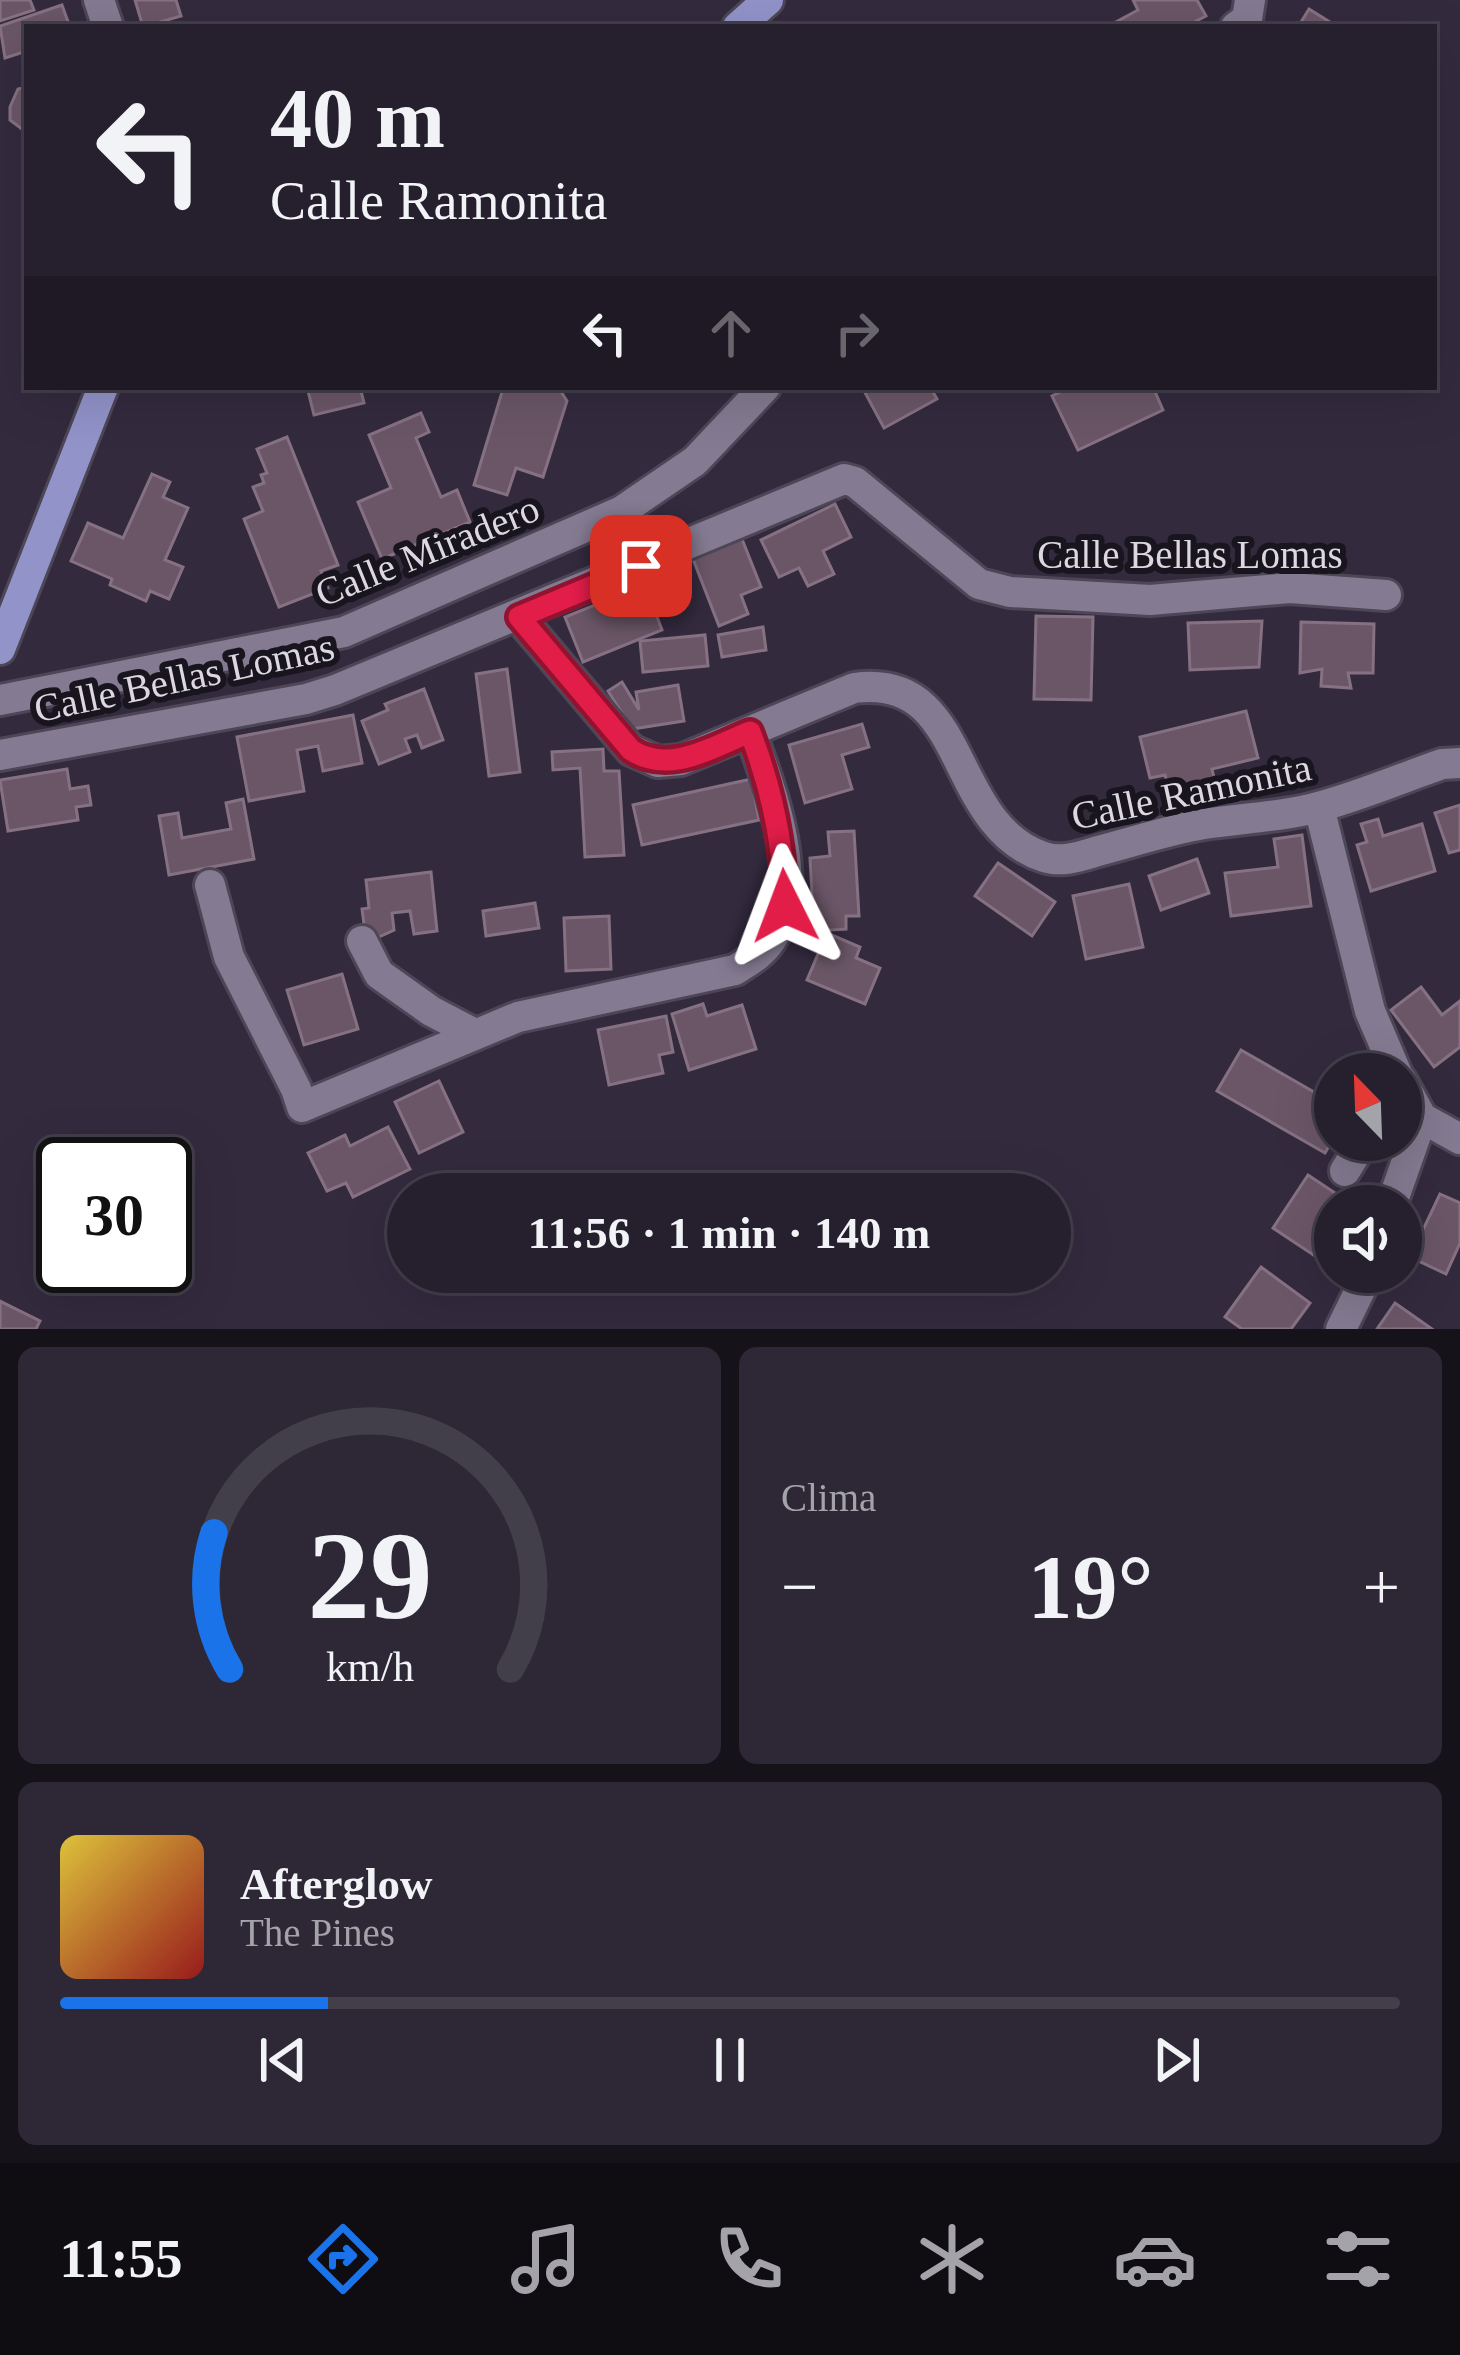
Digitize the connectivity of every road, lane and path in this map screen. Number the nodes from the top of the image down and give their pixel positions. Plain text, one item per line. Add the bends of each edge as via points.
1 (768, 0) edge
2 (742, 24) edge
3 (103, 390) edge
4 (762, 390) edge
5 (1386, 596) dead end
6 (519, 617) junction
7 (0, 649) edge
8 (0, 700) edge
9 (750, 732) junction
10 (0, 755) edge
11 (1460, 763) edge
12 (1318, 807) junction
13 (210, 885) dead end
14 (362, 941) dead end
15 (472, 1034) junction
16 (1388, 1053) edge
17 (1422, 1118) edge
18 (1460, 1139) edge
19 (1352, 1161) edge
20 (1346, 1171) dead end
21 (1359, 1293) edge
22 (1341, 1329) edge

1 - 2 main road
3 - 7 main road
4 - 8 street, Calle Miradero via 695,460 622,511 344,632
5 - 6 street, Calle Bellas Lomas via 1290,588 1150,600 1010,592 979,584 844,479
6 - 9 street, Calle Ramonita via 642,757 681,760
6 - 10 street, Calle Bellas Lomas via 306,699
9 - 12 street, Calle Ramonita via 854,688 898,689 934,716 988,816 1046,858
9 - 15 street via 785,865 785,906 758,955 736,970 567,1004
11 - 12 street, Calle Ramonita
12 - 16 street via 1370,1011
13 - 15 street via 229,957 302,1107
14 - 15 street via 379,974
17 - 18 street
19 - 20 street
21 - 22 street

